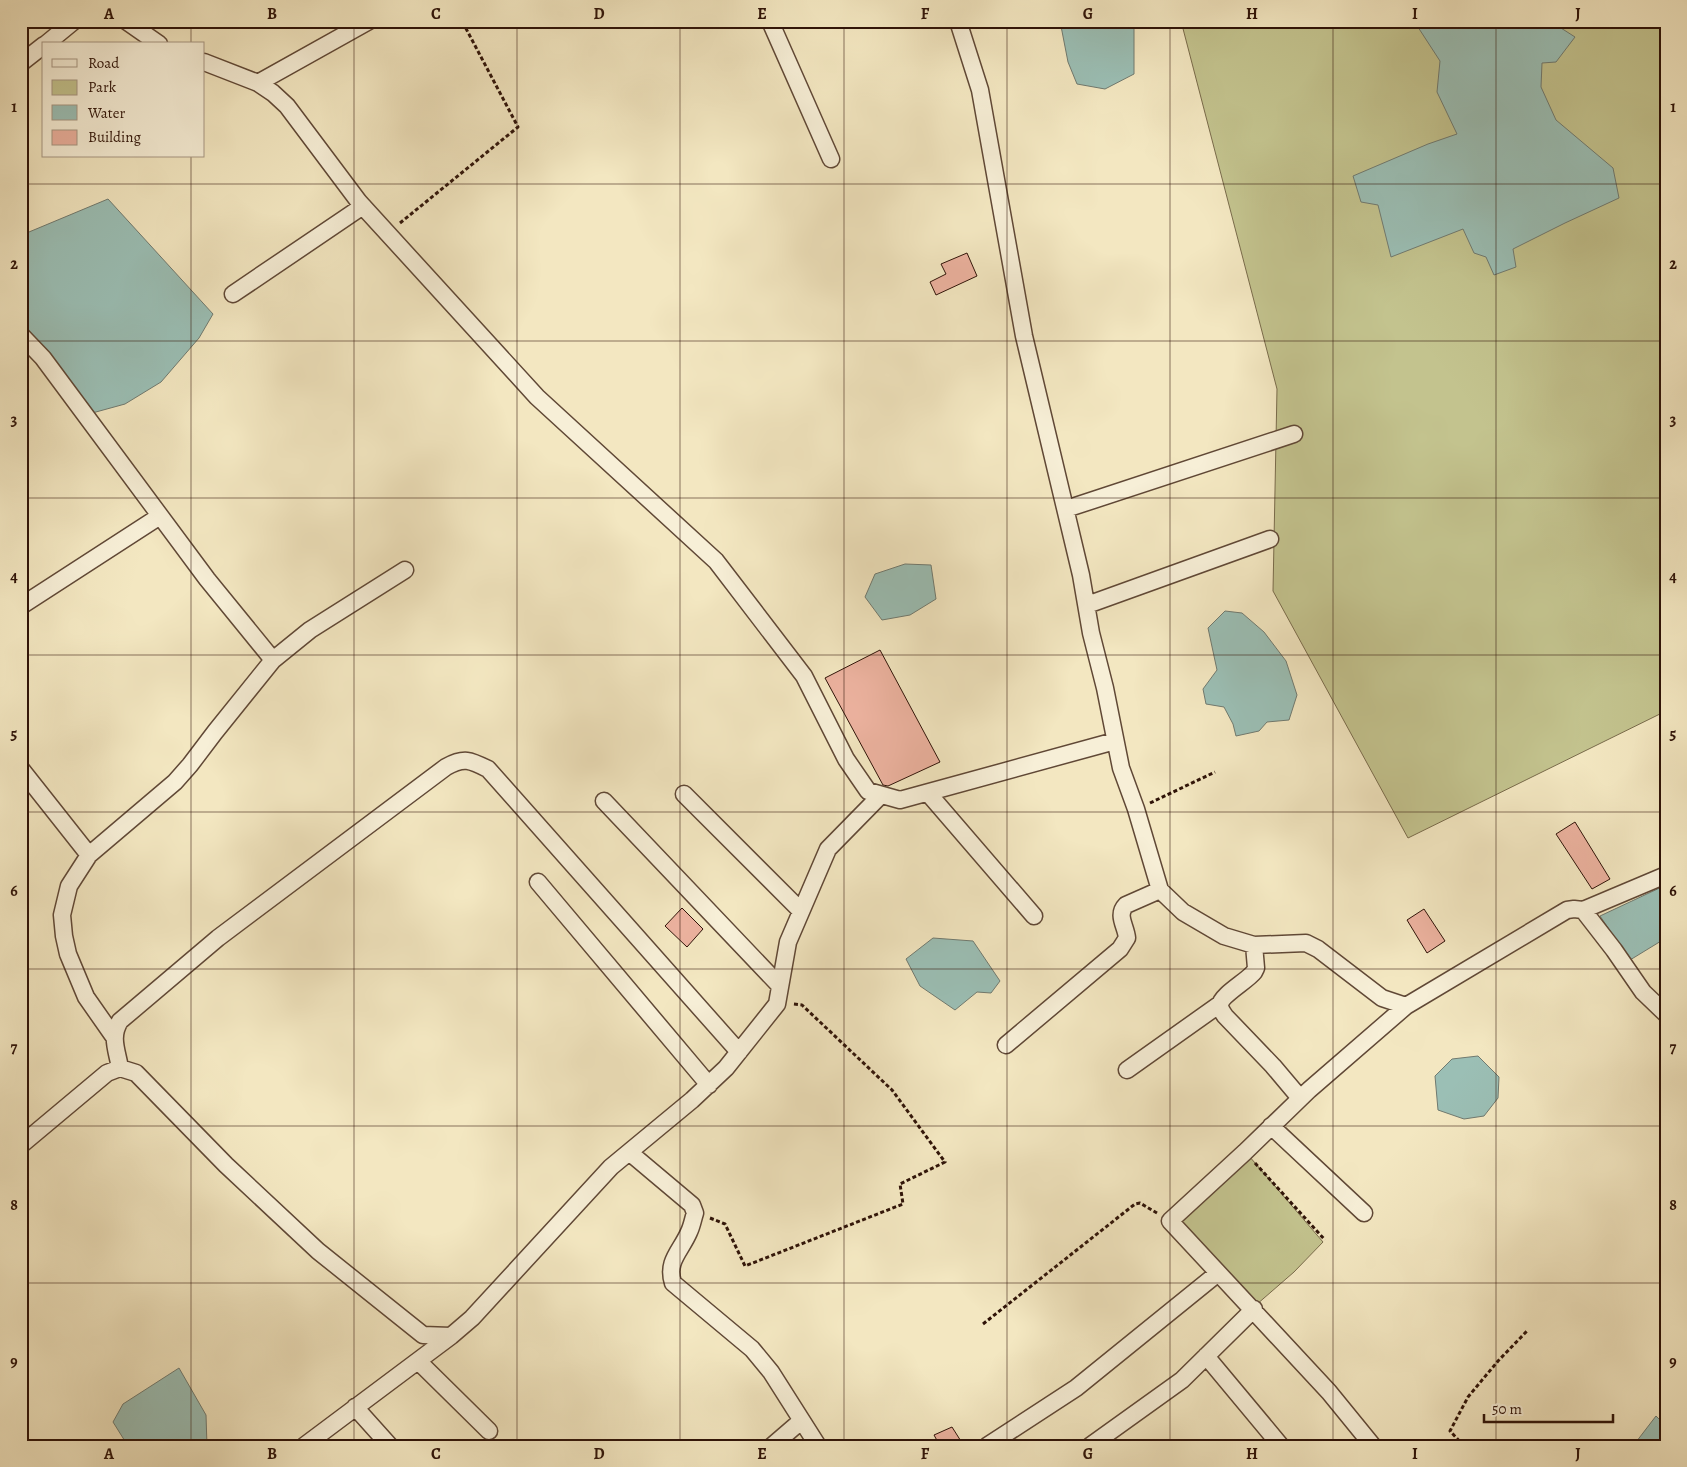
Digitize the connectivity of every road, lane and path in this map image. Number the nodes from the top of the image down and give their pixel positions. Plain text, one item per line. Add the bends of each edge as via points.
1 (74, 21) edge
2 (126, 21) edge
3 (369, 21) edge
4 (462, 21) edge
5 (770, 21) edge
6 (958, 21) edge
7 (48, 42) edge
8 (156, 42) edge
9 (42, 46) edge
10 (205, 62) edge
11 (21, 63) edge
12 (258, 83) junction
13 (831, 159) dead end
14 (363, 206) junction
15 (387, 233) junction
16 (233, 294) dead end
17 (21, 335) edge
18 (1294, 434) dead end
19 (1066, 509) junction
20 (160, 516) junction
21 (1270, 539) dead end
22 (405, 570) dead end
23 (1087, 605) junction
24 (21, 606) edge
25 (273, 660) junction
26 (1115, 741) junction
27 (21, 769) edge
28 (1215, 772) dead end
29 (928, 793) junction
30 (684, 794) dead end
31 (882, 795) junction
32 (604, 801) dead end
33 (1136, 809) junction
34 (90, 855) junction
35 (1666, 875) edge
36 (538, 882) dead end
37 (1160, 890) junction
38 (1584, 910) junction
39 (801, 911) junction
40 (1034, 916) dead end
41 (1254, 945) junction
42 (780, 986) junction
43 (777, 1004) junction
44 (1220, 1004) junction
45 (1406, 1006) junction
46 (1666, 1014) edge
47 (114, 1037) junction
48 (1006, 1046) dead end
49 (739, 1052) junction
50 (120, 1068) junction
51 (1127, 1070) dead end
52 (709, 1085) junction
53 (1300, 1098) junction
54 (1271, 1126) junction
55 (21, 1145) edge
56 (629, 1152) junction
57 (1245, 1152) junction
58 (695, 1213) junction
59 (1364, 1213) dead end
60 (1170, 1220) junction
61 (1325, 1240) dead end
62 (1218, 1273) junction
63 (1254, 1309) junction
64 (983, 1324) dead end
65 (1527, 1331) dead end
66 (451, 1336) junction
67 (1206, 1356) junction
68 (418, 1361) junction
69 (355, 1407) junction
70 (802, 1421) junction
71 (489, 1430) dead end
72 (304, 1446) edge
73 (390, 1446) edge
74 (772, 1446) edge
75 (818, 1446) edge
76 (987, 1446) edge
77 (1090, 1446) edge
78 (1281, 1446) edge
79 (1374, 1446) edge
80 (1464, 1446) edge

1 - 7 street
2 - 8 street
3 - 12 street
4 - 15 path via 518,126
5 - 13 street
6 - 19 street via 980,90 1024,336
9 - 11 street
10 - 12 street
12 - 14 street via 287,106
14 - 15 street
14 - 16 street
15 - 31 street via 537,397 716,561 804,676 846,759 868,791
17 - 20 street via 43,358
18 - 19 street
19 - 23 street
20 - 24 street
20 - 25 street
21 - 23 street
22 - 25 street via 310,630
23 - 26 street
25 - 34 street via 185,770
26 - 29 street
26 - 33 street
27 - 34 street
28 - 33 path
29 - 31 street via 900,800
29 - 40 street
30 - 39 street
31 - 39 street via 828,849
32 - 42 street
33 - 37 street
34 - 47 street via 69,886 62,915 64,936 86,997
35 - 38 street
36 - 52 street
37 - 41 street via 1183,912 1224,936
37 - 48 street via 1122,909 1127,938 1120,949
38 - 45 street via 1567,910
38 - 46 street via 1643,992
39 - 42 street via 788,942
41 - 44 street via 1254,972
41 - 45 street via 1306,943 1382,998
42 - 43 street
43 - 49 street
43 - 58 path via 802,1005 892,1090 945,1162 900,1184 903,1204 745,1266 725,1224
44 - 51 street
44 - 53 street via 1225,1016
45 - 53 street
47 - 49 street via 120,1021 218,938 458,760 472,761 488,769
47 - 50 street
49 - 52 street
50 - 55 street via 94,1083
50 - 66 street via 136,1073 226,1165 318,1251 423,1335
52 - 56 street
53 - 54 street
54 - 57 street
54 - 59 street
56 - 58 street via 692,1205
56 - 66 street via 611,1167 472,1318
57 - 60 street
57 - 61 path
58 - 70 street via 690,1231 672,1264 670,1274 673,1283 752,1349
60 - 62 street
60 - 64 path via 1140,1203 1135,1204
62 - 63 street
62 - 76 street via 1076,1388
63 - 67 street
63 - 79 street
65 - 80 path via 1468,1397 1450,1432
66 - 68 street
67 - 77 street via 1182,1380
67 - 78 street
68 - 69 street
68 - 71 street
69 - 72 street
69 - 73 street
70 - 74 street
70 - 75 street

